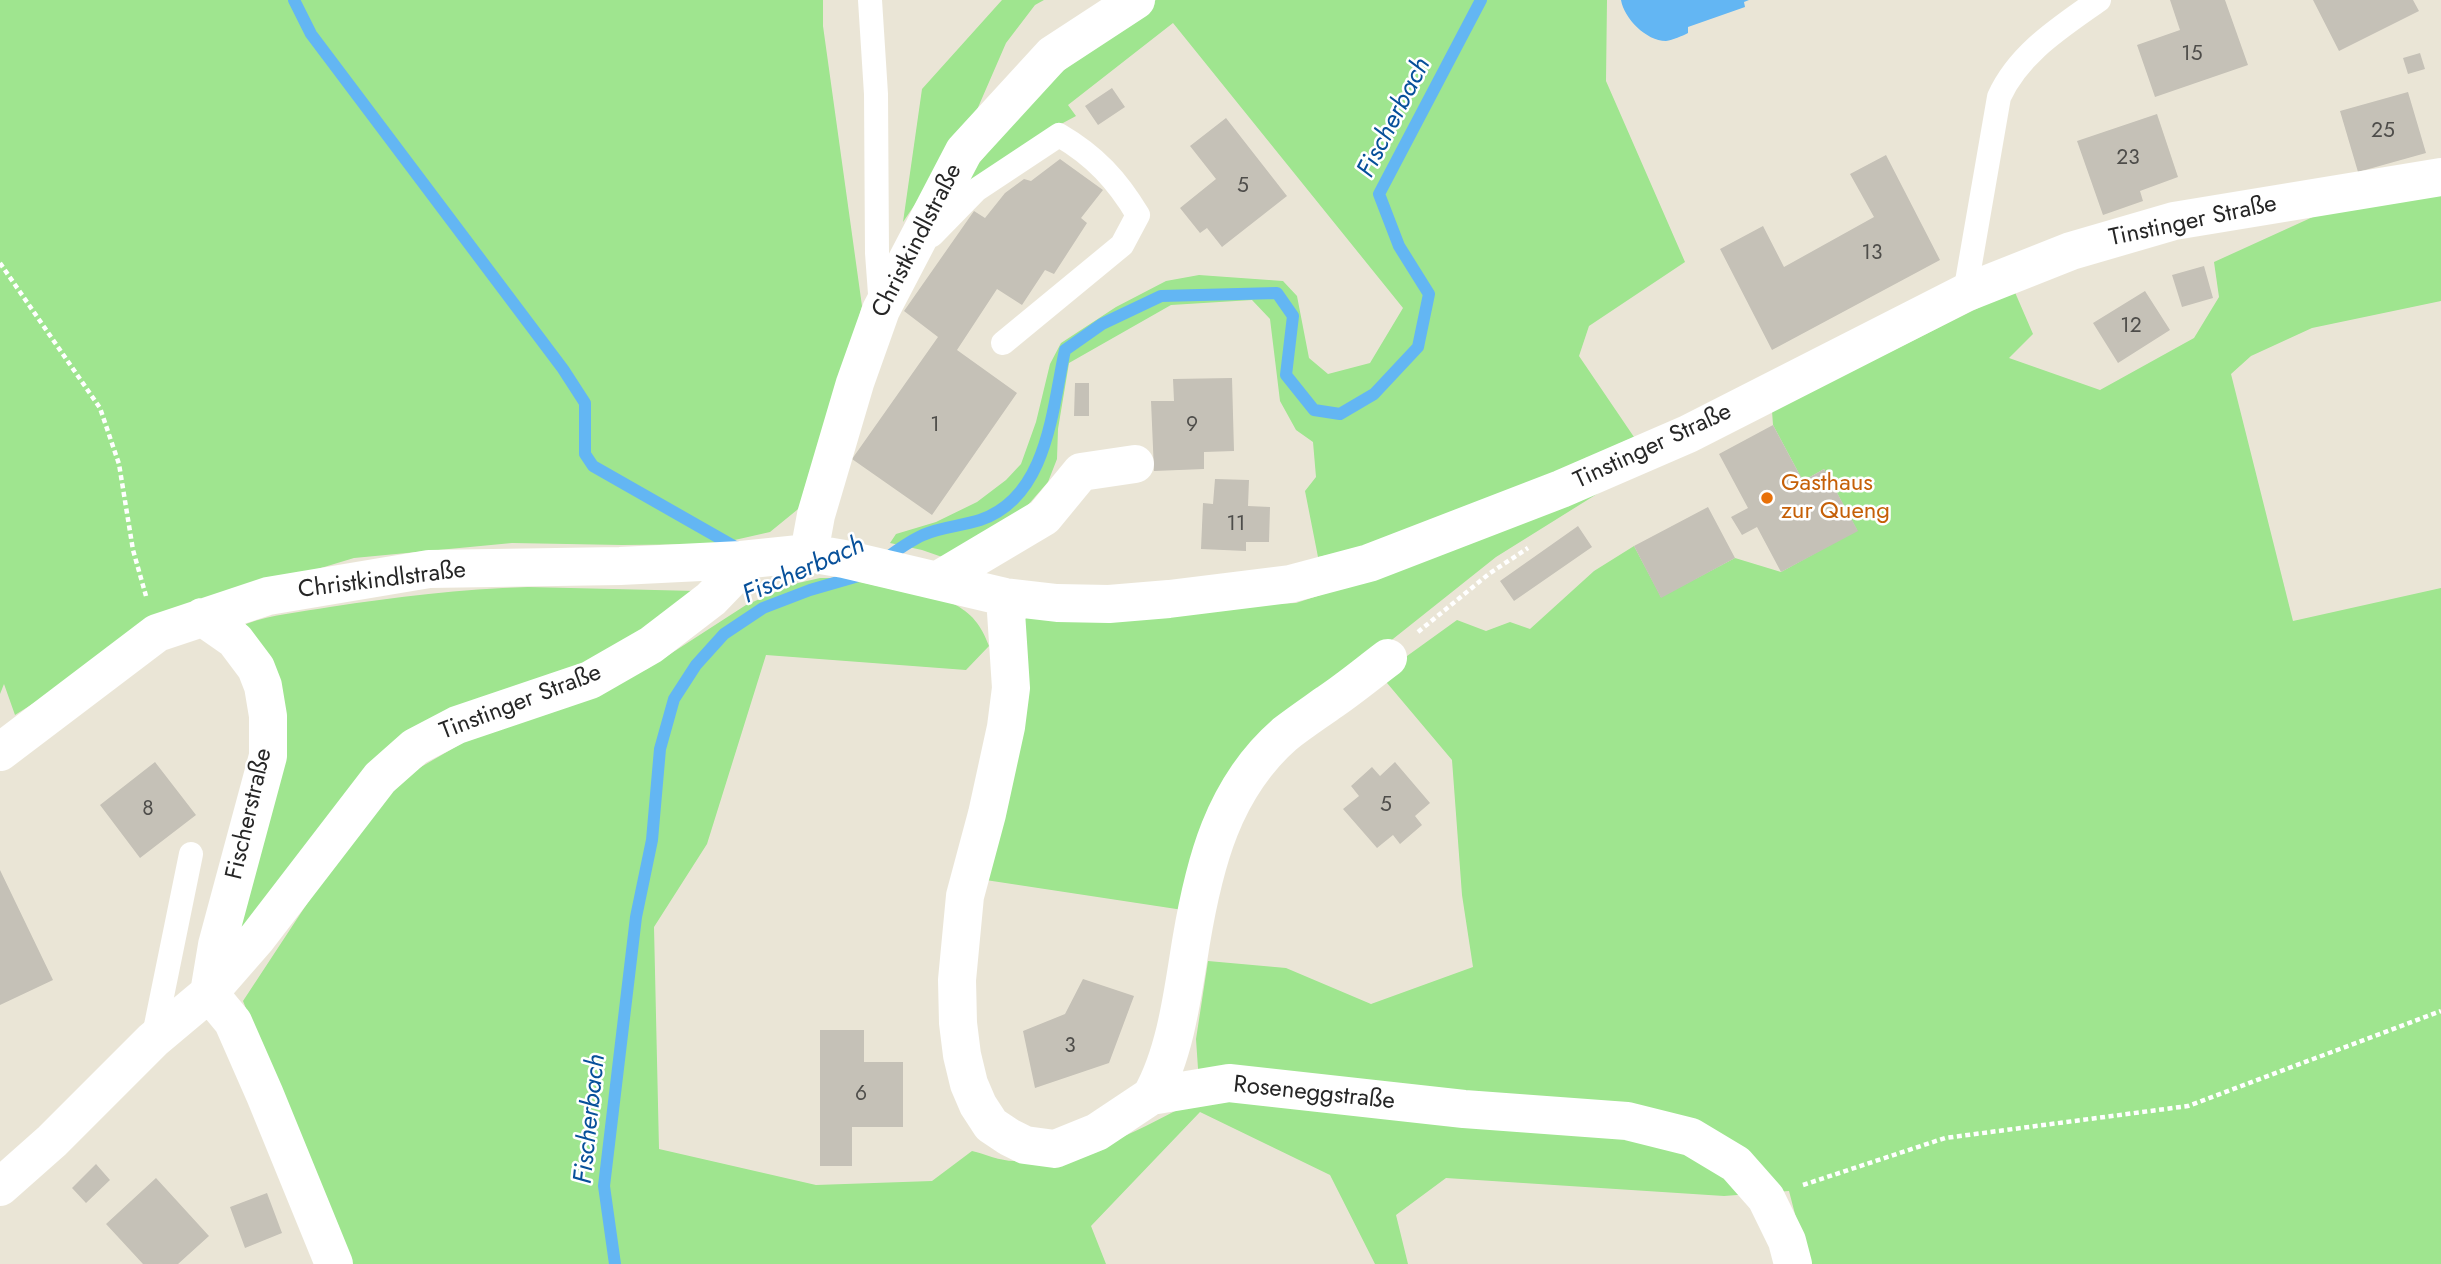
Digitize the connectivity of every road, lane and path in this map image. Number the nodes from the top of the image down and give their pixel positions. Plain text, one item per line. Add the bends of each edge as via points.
1 (870, 0) edge
2 (1136, 0) edge
3 (2099, 0) edge
4 (2441, 177) edge
5 (907, 260) junction
6 (0, 263) edge
7 (1965, 293) junction
8 (881, 310) junction
9 (1003, 343) dead end
10 (1135, 464) dead end
11 (826, 556) junction
12 (741, 560) junction
13 (928, 579) junction
14 (1006, 597) junction
15 (202, 617) junction
16 (157, 634) junction
17 (1388, 658) dead end
18 (0, 752) edge
19 (191, 854) dead end
20 (209, 993) junction
21 (2441, 1011) edge
22 (153, 1040) junction
23 (1151, 1096) junction
24 (0, 1187) edge
25 (1766, 1198) junction
26 (334, 1264) edge
27 (1793, 1264) edge

1 - 8 lane
2 - 5 street, Christkindlstraße via 1052,55 964,151
3 - 7 lane via 2026,57 1999,97
4 - 7 street, Tinstinger Straße via 2174,221 2071,251
5 - 8 street, Christkindlstraße
5 - 9 lane via 976,190 1059,135 1084,149 1121,187 1138,215 1122,245
6 - 16 path via 100,408 119,464 132,550
7 - 14 street, Tinstinger Straße via 1688,434 1369,563 1290,584 1169,599 1110,604
8 - 11 street, Christkindlstraße via 817,515
10 - 13 street via 1081,472 1044,517
11 - 12 street, Christkindlstraße
11 - 13 street, Tinstinger Straße
12 - 15 street, Christkindlstraße via 429,569 268,596
12 - 20 street, Tinstinger Straße via 738,571 710,599 651,645 590,680 457,724 415,747 380,778
13 - 14 street, Tinstinger Straße
14 - 23 street, Roseneggstraße via 1008,714 965,896 959,943 958,1023 969,1084 991,1125 1025,1145 1055,1149 1097,1132
15 - 16 street, Christkindlstraße
15 - 20 street, Fischerstraße via 235,640 256,668 268,716 268,757 217,945
16 - 18 street, Christkindlstraße
17 - 23 street via 1286,734 1234,795 1206,866 1167,1061
19 - 22 lane
20 - 22 street
20 - 26 street via 233,1021
21 - 25 path via 2188,1106 1945,1138
22 - 24 street
23 - 25 street, Roseneggstraße via 1229,1083 1451,1108 1627,1121 1692,1137 1736,1164
25 - 27 street, Roseneggstraße

